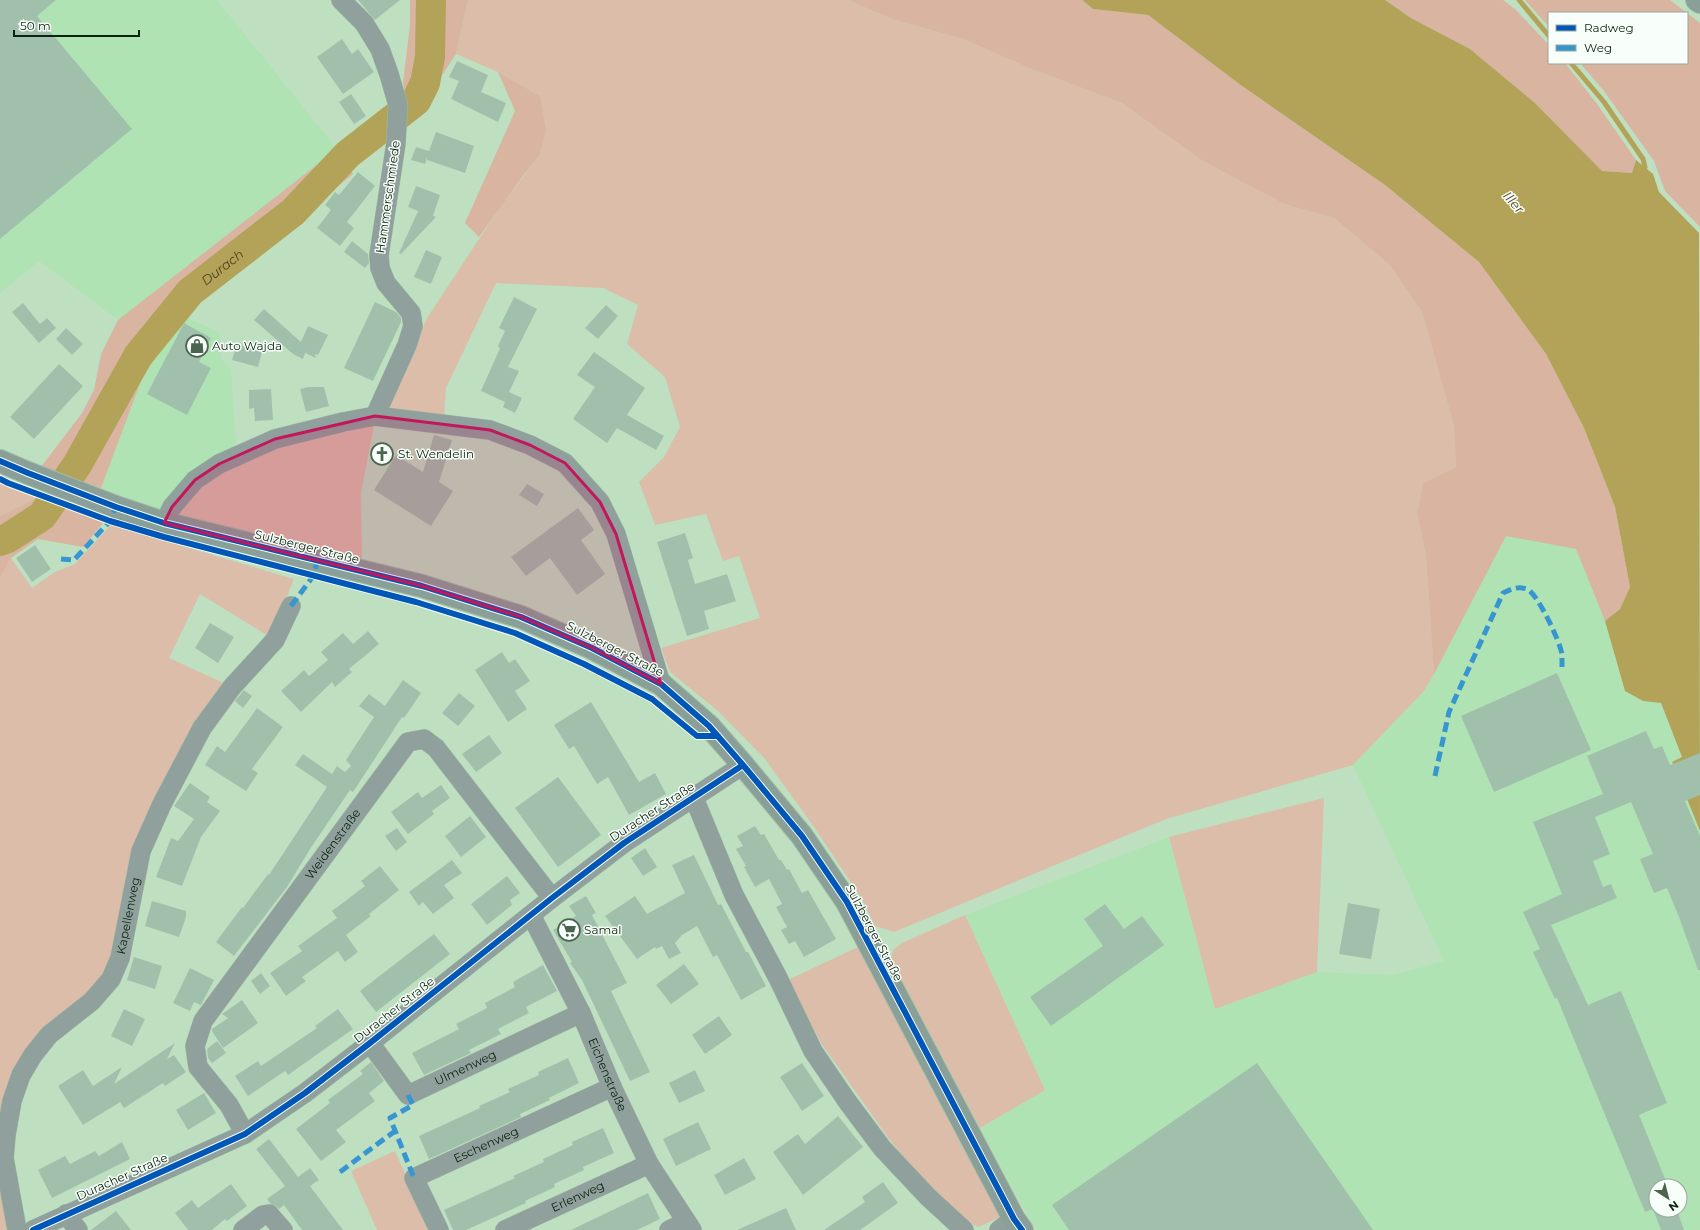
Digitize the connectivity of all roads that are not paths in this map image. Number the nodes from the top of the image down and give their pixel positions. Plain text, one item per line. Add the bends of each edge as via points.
1 (342, 0) edge
2 (1697, 0) edge
3 (1700, 2) edge
4 (375, 416) junction
5 (0, 461) edge
6 (164, 523) junction
7 (291, 606) dead end
8 (661, 684) junction
9 (743, 764) junction
10 (694, 798) junction
11 (552, 898) junction
12 (531, 915) junction
13 (581, 1012) junction
14 (370, 1043) junction
15 (612, 1087) junction
16 (244, 1134) junction
17 (649, 1164) junction
18 (66, 1214) junction
19 (1011, 1226) edge
20 (682, 1227) edge
21 (17, 1230) edge
22 (34, 1230) edge
23 (78, 1230) edge
24 (243, 1230) edge
25 (282, 1230) edge
26 (439, 1230) edge
27 (506, 1230) edge
28 (964, 1230) edge

1 - 4 street, Hammerschmiede via 364,23 380,49 398,105 396,143 379,255 380,268 386,283 412,313 413,326 407,346
2 - 3 street
4 - 6 street, Sulzberger Straße via 275,439 219,464 195,480 172,507
4 - 8 street, Sulzberger Straße via 490,430 530,445 565,463 600,502 616,534
5 - 6 street, Sulzberger Straße via 94,499
6 - 8 street, Sulzberger Straße via 422,586 521,617 592,648
7 - 21 street, Kapellenweg via 275,640 232,687 202,728 162,804 140,851 120,958 111,979 92,1001 49,1035 21,1076 12,1101 4,1158
8 - 9 street, Sulzberger Straße via 709,726
9 - 10 street, Duracher Straße
9 - 19 street, Sulzberger Straße via 802,836 847,902
10 - 11 street, Duracher Straße via 624,843
10 - 28 street via 734,894 813,1051 882,1148 928,1198
11 - 12 street, Duracher Straße
11 - 16 street, Weidenstraße via 436,748 424,739 408,742 203,1021 195,1046 198,1067 229,1105
12 - 13 street, Eichenstraße
12 - 14 street, Duracher Straße
13 - 14 street, Ulmenweg via 408,1095
13 - 15 street, Eichenstraße
14 - 16 street, Duracher Straße
15 - 17 street, Eichenstraße
15 - 26 street, Eschenweg via 414,1178
16 - 18 street, Duracher Straße
17 - 20 street, Eichenstraße
17 - 27 street, Erlenweg
18 - 22 street, Duracher Straße
18 - 23 street
24 - 25 street via 263,1215 270,1214

